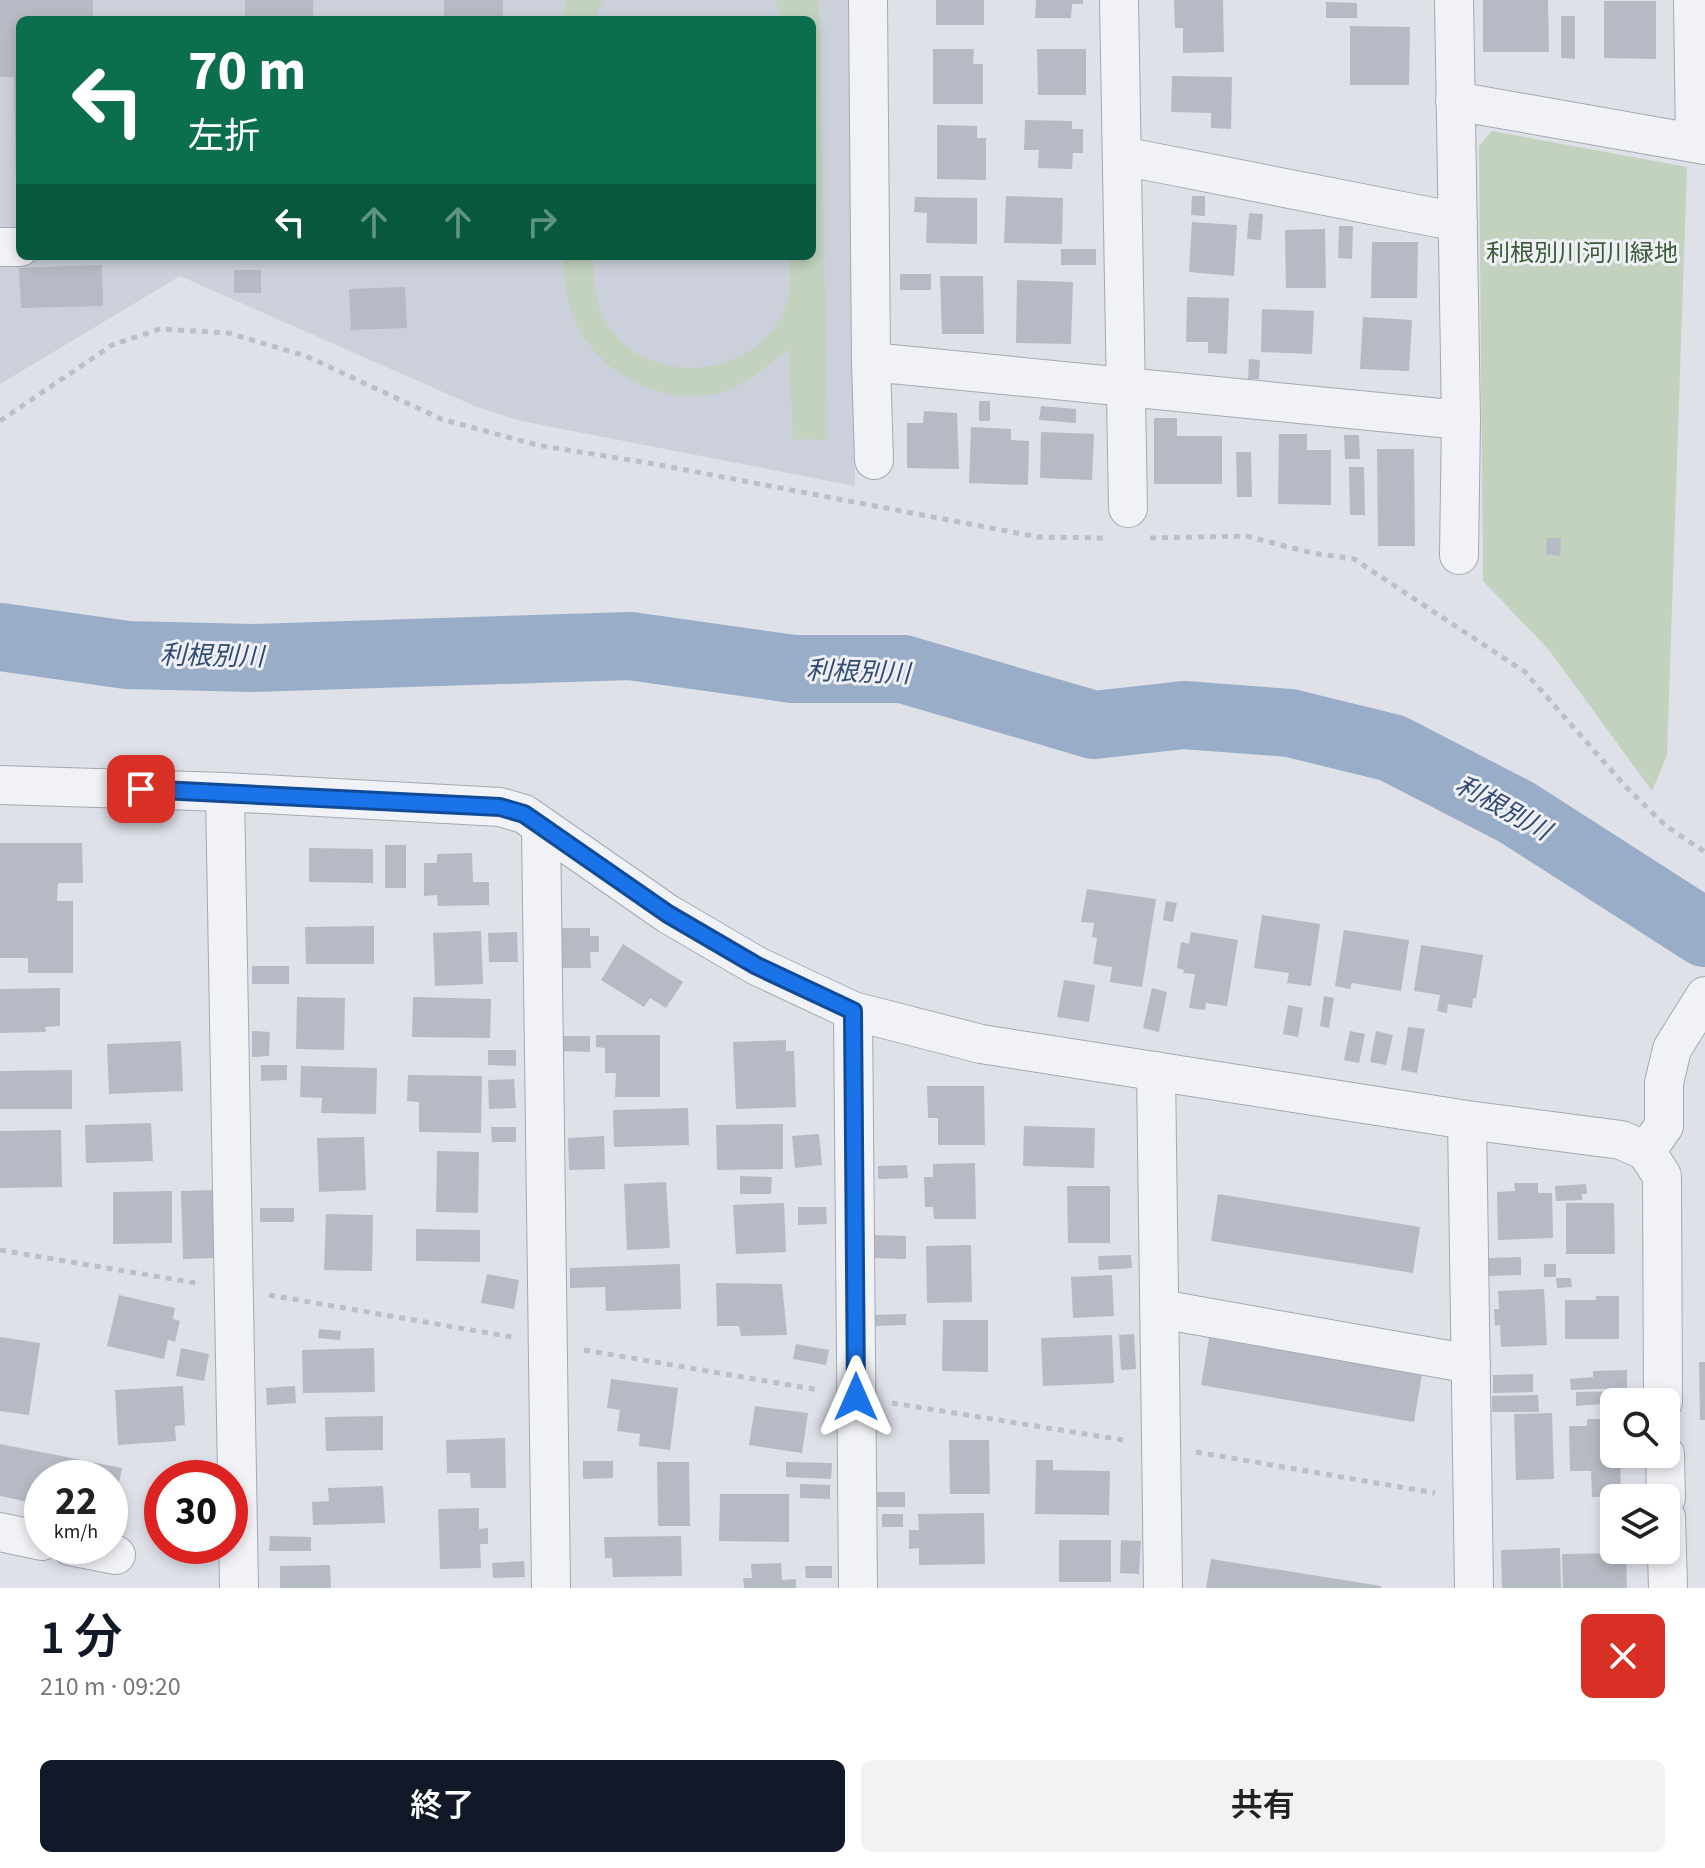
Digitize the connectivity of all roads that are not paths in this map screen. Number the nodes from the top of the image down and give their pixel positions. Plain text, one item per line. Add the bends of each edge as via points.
1 (868, 0) edge
2 (1119, 0) edge
3 (1454, 0) edge
4 (1693, 0) edge
5 (1455, 101) junction
6 (1700, 144) edge
7 (1122, 156) junction
8 (1458, 222) junction
9 (871, 362) junction
10 (1126, 387) junction
11 (1461, 420) junction
12 (874, 460) dead end
13 (1130, 528) road end
14 (1459, 555) dead end
15 (0, 785) edge
16 (225, 792) junction
17 (541, 827) junction
18 (1700, 1004) edge
19 (853, 1011) junction
20 (1156, 1071) junction
21 (1467, 1120) junction
22 (1646, 1151) junction
23 (1160, 1309) junction
24 (1471, 1364) junction
25 (1663, 1388) edge
26 (0, 1532) edge
27 (24, 1537) edge
28 (1667, 1564) edge
29 (239, 1588) edge
30 (551, 1588) edge
31 (858, 1588) edge
32 (1163, 1588) edge
33 (1474, 1588) edge
34 (1668, 1588) edge

1 - 9 street
2 - 7 street
3 - 5 street
4 - 6 street
5 - 6 street
5 - 8 street
7 - 8 street
7 - 10 street
8 - 11 street
9 - 10 street
9 - 12 street
10 - 11 street
10 - 13 street
11 - 14 street
15 - 16 street
16 - 17 street via 500,807 524,814
16 - 29 street
17 - 19 street via 668,914 757,966
17 - 30 street
18 - 22 street via 1672,1049 1664,1083 1664,1126
19 - 20 street via 981,1044
19 - 31 street
20 - 21 street
20 - 23 street
21 - 22 street via 1621,1140
21 - 24 street
22 - 25 street via 1662,1176
23 - 24 street
23 - 32 street
24 - 33 street
26 - 27 street
28 - 34 street

